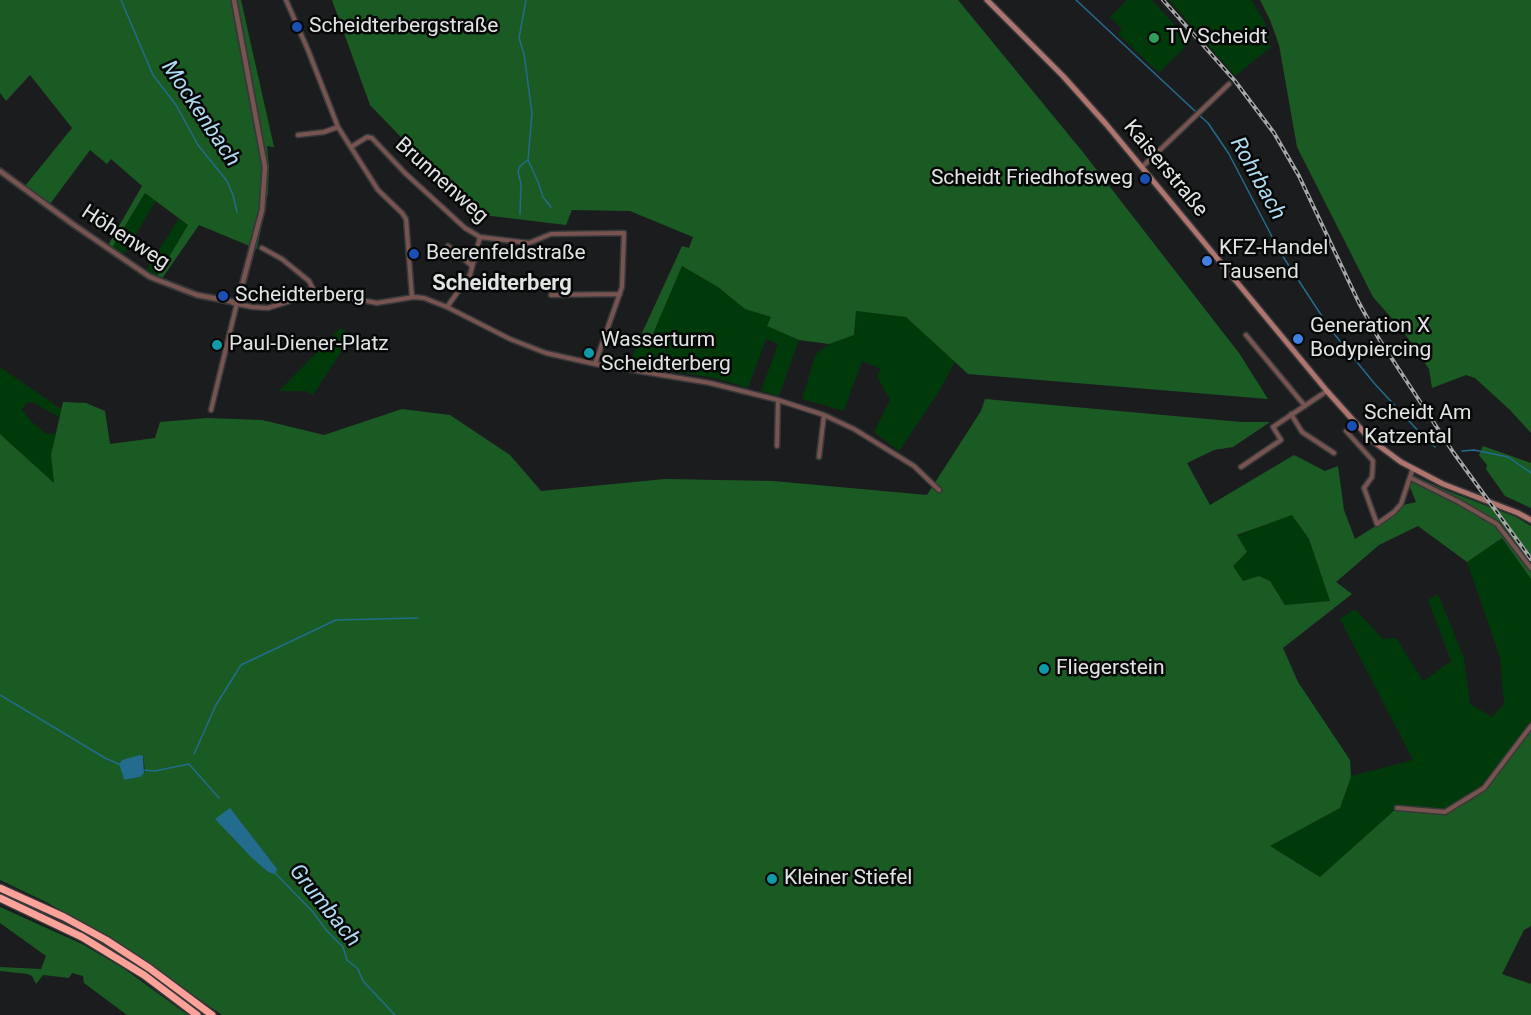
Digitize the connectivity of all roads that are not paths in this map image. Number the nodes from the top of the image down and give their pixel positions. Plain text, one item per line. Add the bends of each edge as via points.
1 (234, 0) edge
2 (286, 0) edge
3 (987, 0) edge
4 (1229, 84) dead end
5 (338, 127) junction
6 (298, 135) dead end
7 (351, 147) junction
8 (1142, 167) junction
9 (0, 171) edge
10 (480, 237) junction
11 (448, 246) dead end
12 (262, 248) dead end
13 (472, 266) junction
14 (315, 293) junction
15 (620, 294) junction
16 (550, 295) dead end
17 (412, 297) junction
18 (235, 303) junction
19 (447, 307) junction
20 (1246, 335) dead end
21 (595, 364) junction
22 (1327, 392) junction
23 (778, 400) junction
24 (1305, 406) junction
25 (211, 410) dead end
26 (1291, 414) junction
27 (824, 415) junction
28 (1346, 431) dead end
29 (777, 446) dead end
30 (1334, 453) dead end
31 (819, 457) dead end
32 (1241, 467) dead end
33 (1413, 468) junction
34 (1411, 478) junction
35 (939, 490) dead end
36 (1531, 520) edge
37 (1531, 568) edge
38 (1531, 726) edge
39 (1397, 808) dead end
40 (0, 888) edge
41 (0, 898) edge
42 (197, 1015) edge
43 (212, 1015) edge

1 - 18 street via 265,167 262,210
2 - 5 street
3 - 8 main road, Kaiserstraße via 1063,76
4 - 8 street
5 - 6 street
5 - 7 street
7 - 10 street, Brunnenweg via 372,138 465,228
7 - 17 street via 378,190 406,219
8 - 22 main road, Kaiserstraße
9 - 18 street, Höhenweg via 143,273 188,293
10 - 13 street
10 - 15 street, Brunnenweg via 530,243 551,234 624,233
11 - 13 street
12 - 14 street via 309,281
13 - 19 street via 468,280
14 - 17 street, Höhenweg via 376,303
14 - 18 street, Höhenweg via 268,308
15 - 16 street
15 - 21 street
17 - 19 street, Höhenweg
18 - 25 street
19 - 21 street, Höhenweg via 546,353
20 - 24 street
21 - 23 street via 710,383
22 - 24 street
22 - 33 main road, Kaiserstraße via 1370,439
23 - 27 street
23 - 29 street
24 - 26 street
26 - 30 street via 1302,432
26 - 32 street via 1273,426 1281,440
27 - 31 street
27 - 35 street via 914,466
28 - 34 street via 1373,461 1372,477 1364,488 1377,524 1401,504
33 - 34 street
33 - 36 main road, Kaiserstraße
34 - 37 street via 1497,524
38 - 39 street via 1484,788 1445,812
40 - 43 highway via 97,934
41 - 42 highway via 92,942

